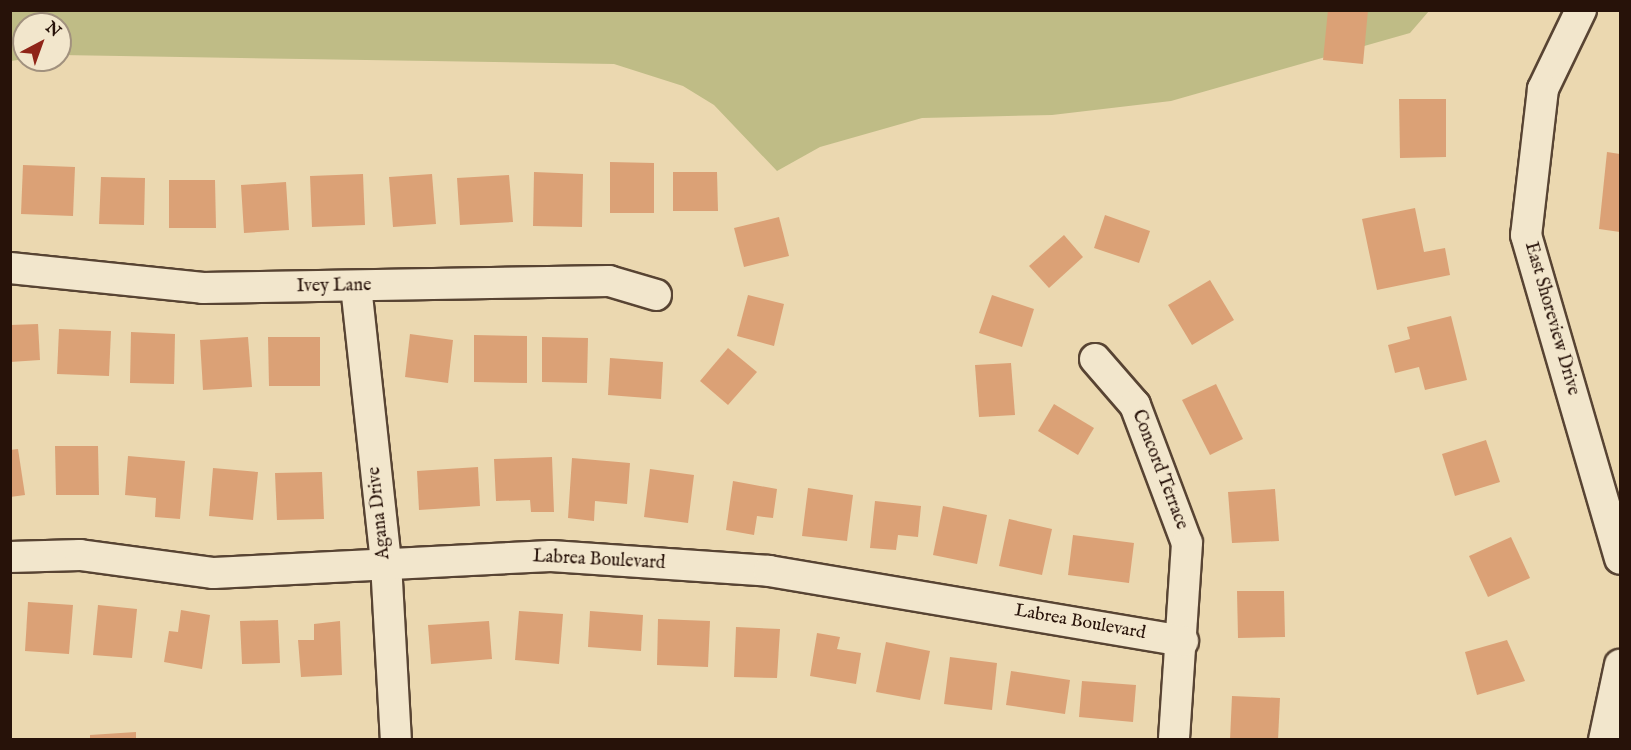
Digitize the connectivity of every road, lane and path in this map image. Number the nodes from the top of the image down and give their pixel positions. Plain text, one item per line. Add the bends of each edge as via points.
1 (1581, 10) edge
2 (10, 268) edge
3 (356, 286) junction
4 (656, 295) dead end
5 (1095, 359) dead end
6 (10, 557) edge
7 (1620, 559) edge
8 (386, 563) junction
9 (1183, 641) junction
10 (1620, 665) edge
11 (396, 740) edge
12 (1174, 740) edge
13 (1604, 740) edge

1 - 7 street, East Shoreview Drive via 1543,89 1526,235
2 - 3 street, Ivey Lane via 203,288
3 - 4 street, Ivey Lane via 609,281
3 - 8 street, Agana Drive
5 - 9 street, Concord Terrace via 1135,405 1187,543
6 - 8 street, Labrea Boulevard via 80,555 214,573
8 - 9 street, Labrea Boulevard via 551,556 770,571
8 - 11 street, Agana Drive
9 - 12 street, Concord Terrace
10 - 13 street

